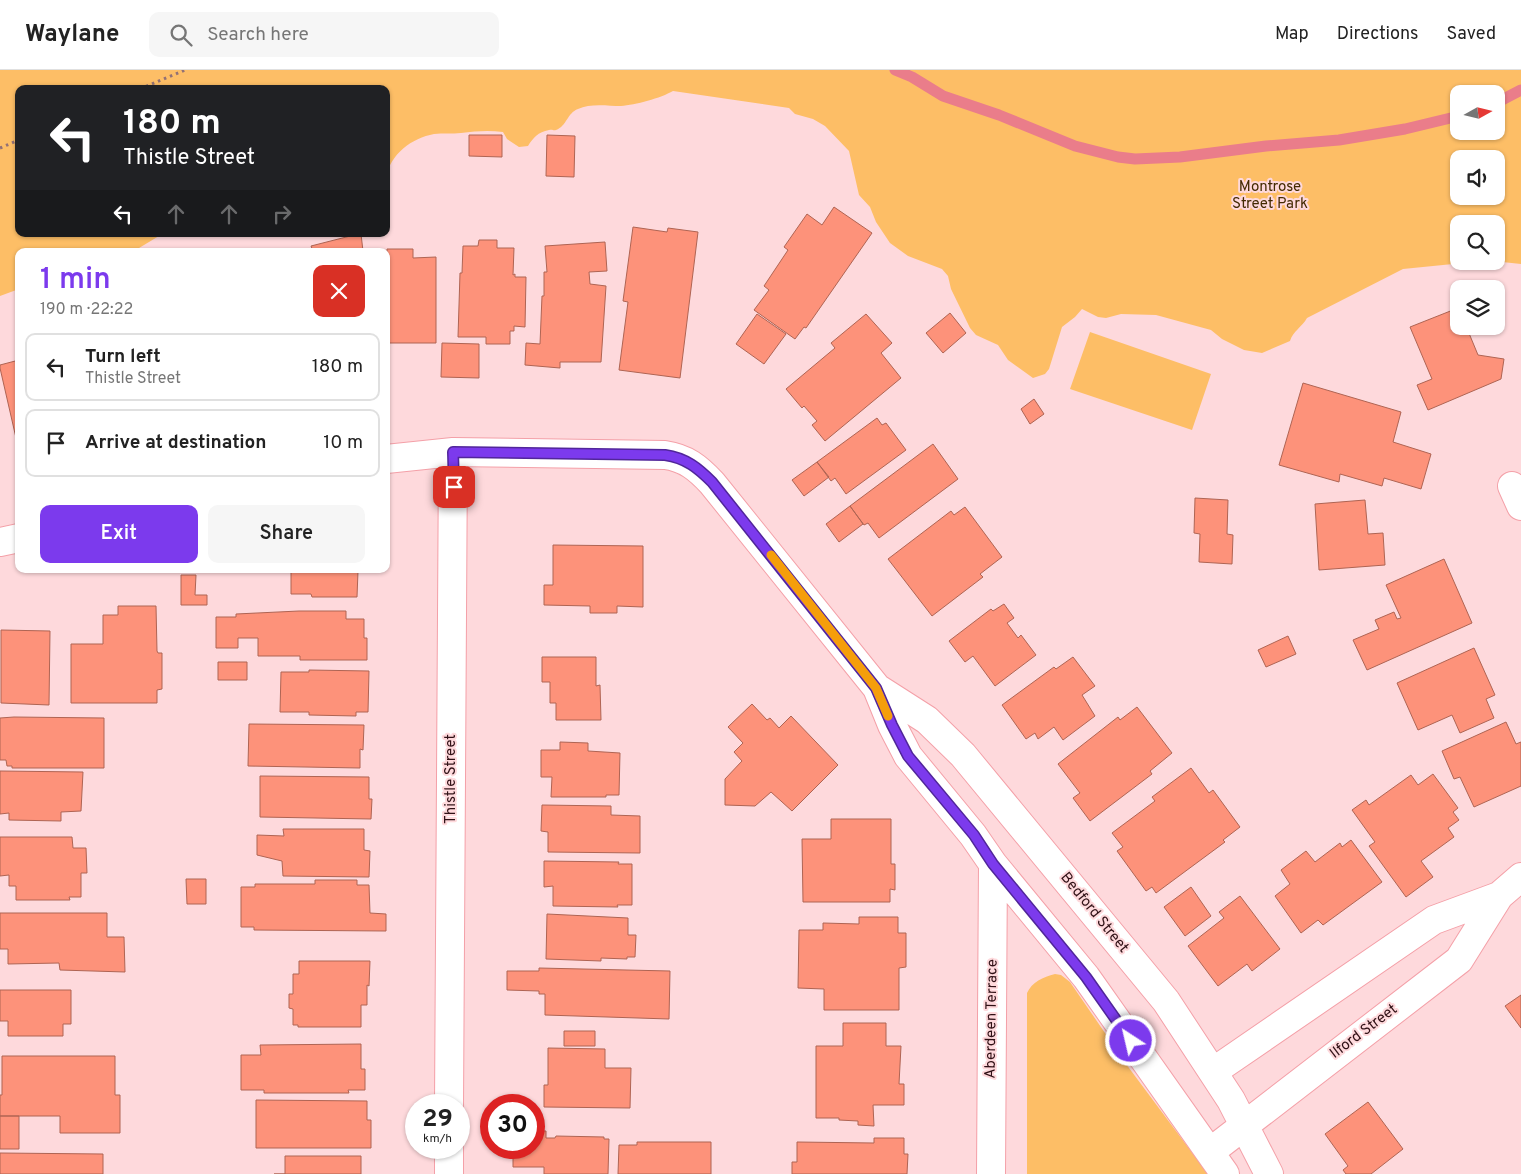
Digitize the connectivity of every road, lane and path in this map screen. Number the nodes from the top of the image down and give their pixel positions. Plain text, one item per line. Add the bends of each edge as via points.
1 (185, 70) edge
2 (149, 85) edge
3 (15, 142) edge
4 (0, 148) edge
5 (453, 452) junction
6 (390, 459) edge
7 (15, 539) edge
8 (0, 542) edge
9 (876, 688) junction
10 (993, 864) junction
11 (1521, 877) edge
12 (1500, 896) junction
13 (1214, 1071) junction
14 (449, 1094) edge
15 (1243, 1125) junction
16 (1210, 1152) junction
17 (449, 1159) edge
18 (449, 1174) edge
19 (991, 1174) edge
20 (1225, 1174) edge
21 (1269, 1174) edge

1 - 2 path
3 - 4 path
5 - 6 street, Bedford Street
5 - 9 street, Bedford Street via 665,455 691,463 712,482
5 - 14 street, Thistle Street
7 - 8 street
9 - 10 street, Bedford Street via 908,756 974,835
9 - 13 street, Bedford Street via 927,720 963,755 1166,1001
10 - 16 street, Bedford Street via 1086,977
10 - 19 street, Aberdeen Terrace
11 - 12 street, Ilford Street
12 - 13 street, Ilford Street via 1434,920
12 - 15 street, Ilford Street via 1459,960
13 - 15 street, Bedford Street
15 - 16 street, Ilford Street
15 - 21 street, Bedford Street
16 - 20 street, Bedford Street
17 - 18 street

